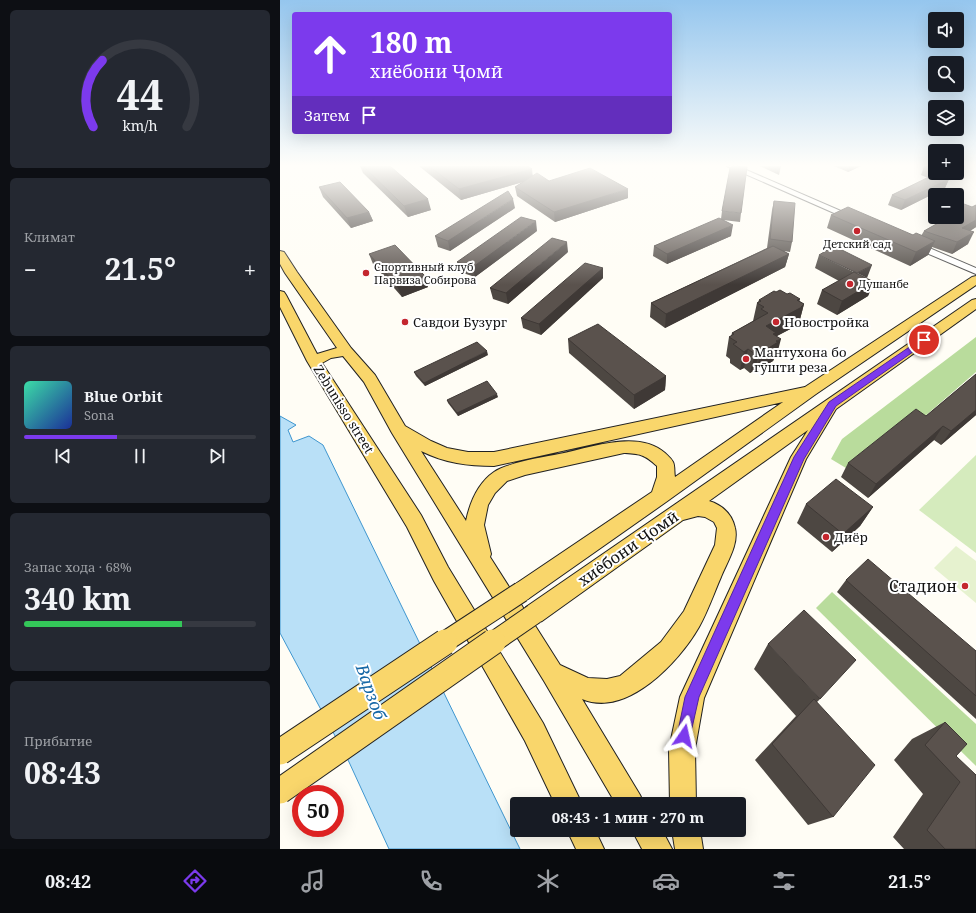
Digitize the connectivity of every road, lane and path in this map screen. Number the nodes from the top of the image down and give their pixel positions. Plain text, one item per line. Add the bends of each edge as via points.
1 (824, 206) edge
2 (858, 220) edge
3 (906, 240) edge
4 (280, 254) edge
5 (976, 271) edge
6 (976, 280) edge
7 (280, 295) edge
8 (976, 303) edge
9 (346, 351) junction
10 (314, 361) junction
11 (811, 390) junction
12 (833, 404) junction
13 (398, 429) junction
14 (660, 497) junction
15 (678, 513) junction
16 (483, 563) junction
17 (552, 673) junction
18 (280, 752) edge
19 (280, 791) edge
20 (566, 797) edge
21 (627, 797) edge
22 (683, 797) edge
23 (584, 837) edge
24 (650, 837) edge
25 (687, 837) edge
26 (590, 849) edge
27 (658, 849) edge
28 (689, 849) edge

1 - 2 street
3 - 5 street
4 - 9 main road
6 - 11 main road, хиёбони Ҷомӣ
7 - 10 main road, Zebunisso street
8 - 12 main road, хиёбони Ҷомӣ
9 - 10 main road via 328,354
9 - 13 main road via 370,379
10 - 20 main road, Zebunisso street via 414,521 441,574 534,732
11 - 13 main road via 494,459 472,460 448,456 417,442
11 - 14 main road, хиёбони Ҷомӣ
12 - 15 main road, хиёбони Ҷомӣ
12 - 22 main road via 799,457 692,697 682,749
13 - 16 main road
14 - 16 main road via 666,477 665,463 653,452 643,448 624,447 524,468 501,476 489,488 479,504 475,525
14 - 18 main road, хиёбони Ҷомӣ, bridge
15 - 17 main road via 698,508 709,509 721,517 726,528 725,545 692,619 669,650 625,687 607,691 588,690
15 - 19 main road, хиёбони Ҷомӣ, bridge
16 - 17 main road
17 - 21 main road
23 - 26 main road
24 - 27 main road
25 - 28 main road

